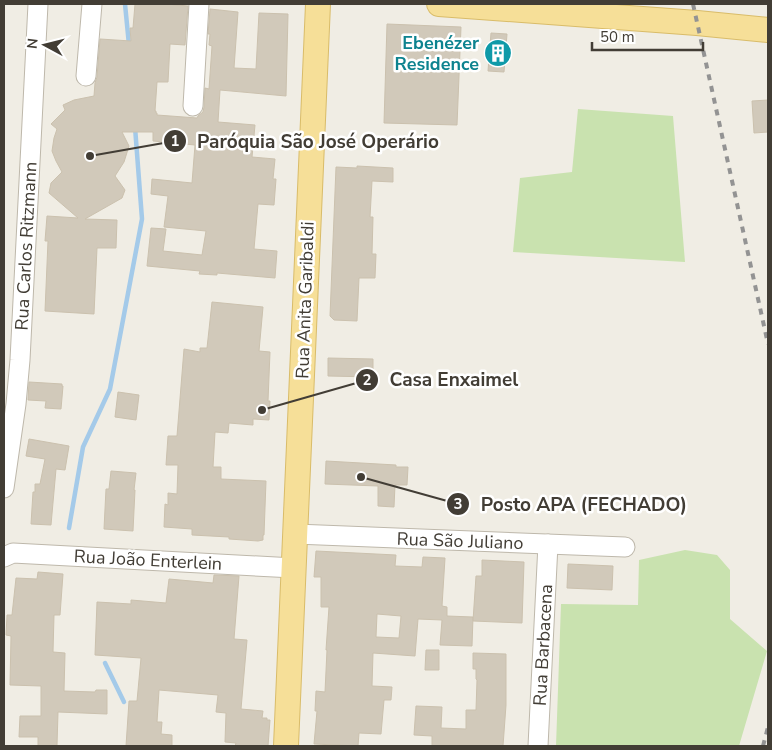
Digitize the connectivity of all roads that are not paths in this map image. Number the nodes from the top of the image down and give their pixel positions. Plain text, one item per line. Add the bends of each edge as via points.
1 (38, 4) edge
2 (92, 4) edge
3 (199, 4) edge
4 (318, 4) edge
5 (439, 4) edge
6 (768, 30) edge
7 (86, 76) dead end
8 (193, 106) dead end
9 (4, 488) edge
10 (295, 534) junction
11 (548, 544) junction
12 (625, 547) dead end
13 (4, 557) edge
14 (294, 568) junction
15 (286, 746) edge
16 (538, 746) edge

1 - 9 street, Rua Carlos Ritzmann via 20,360
2 - 7 street
3 - 8 street
4 - 10 main road, Rua Anita Garibaldi
5 - 6 main road
10 - 11 street, Rua São Juliano
10 - 14 main road, Rua Anita Garibaldi
11 - 12 street, Rua São Juliano
11 - 16 street, Rua Barbacena
13 - 14 street, Rua João Enterlein via 13,553
14 - 15 main road, Rua Anita Garibaldi

